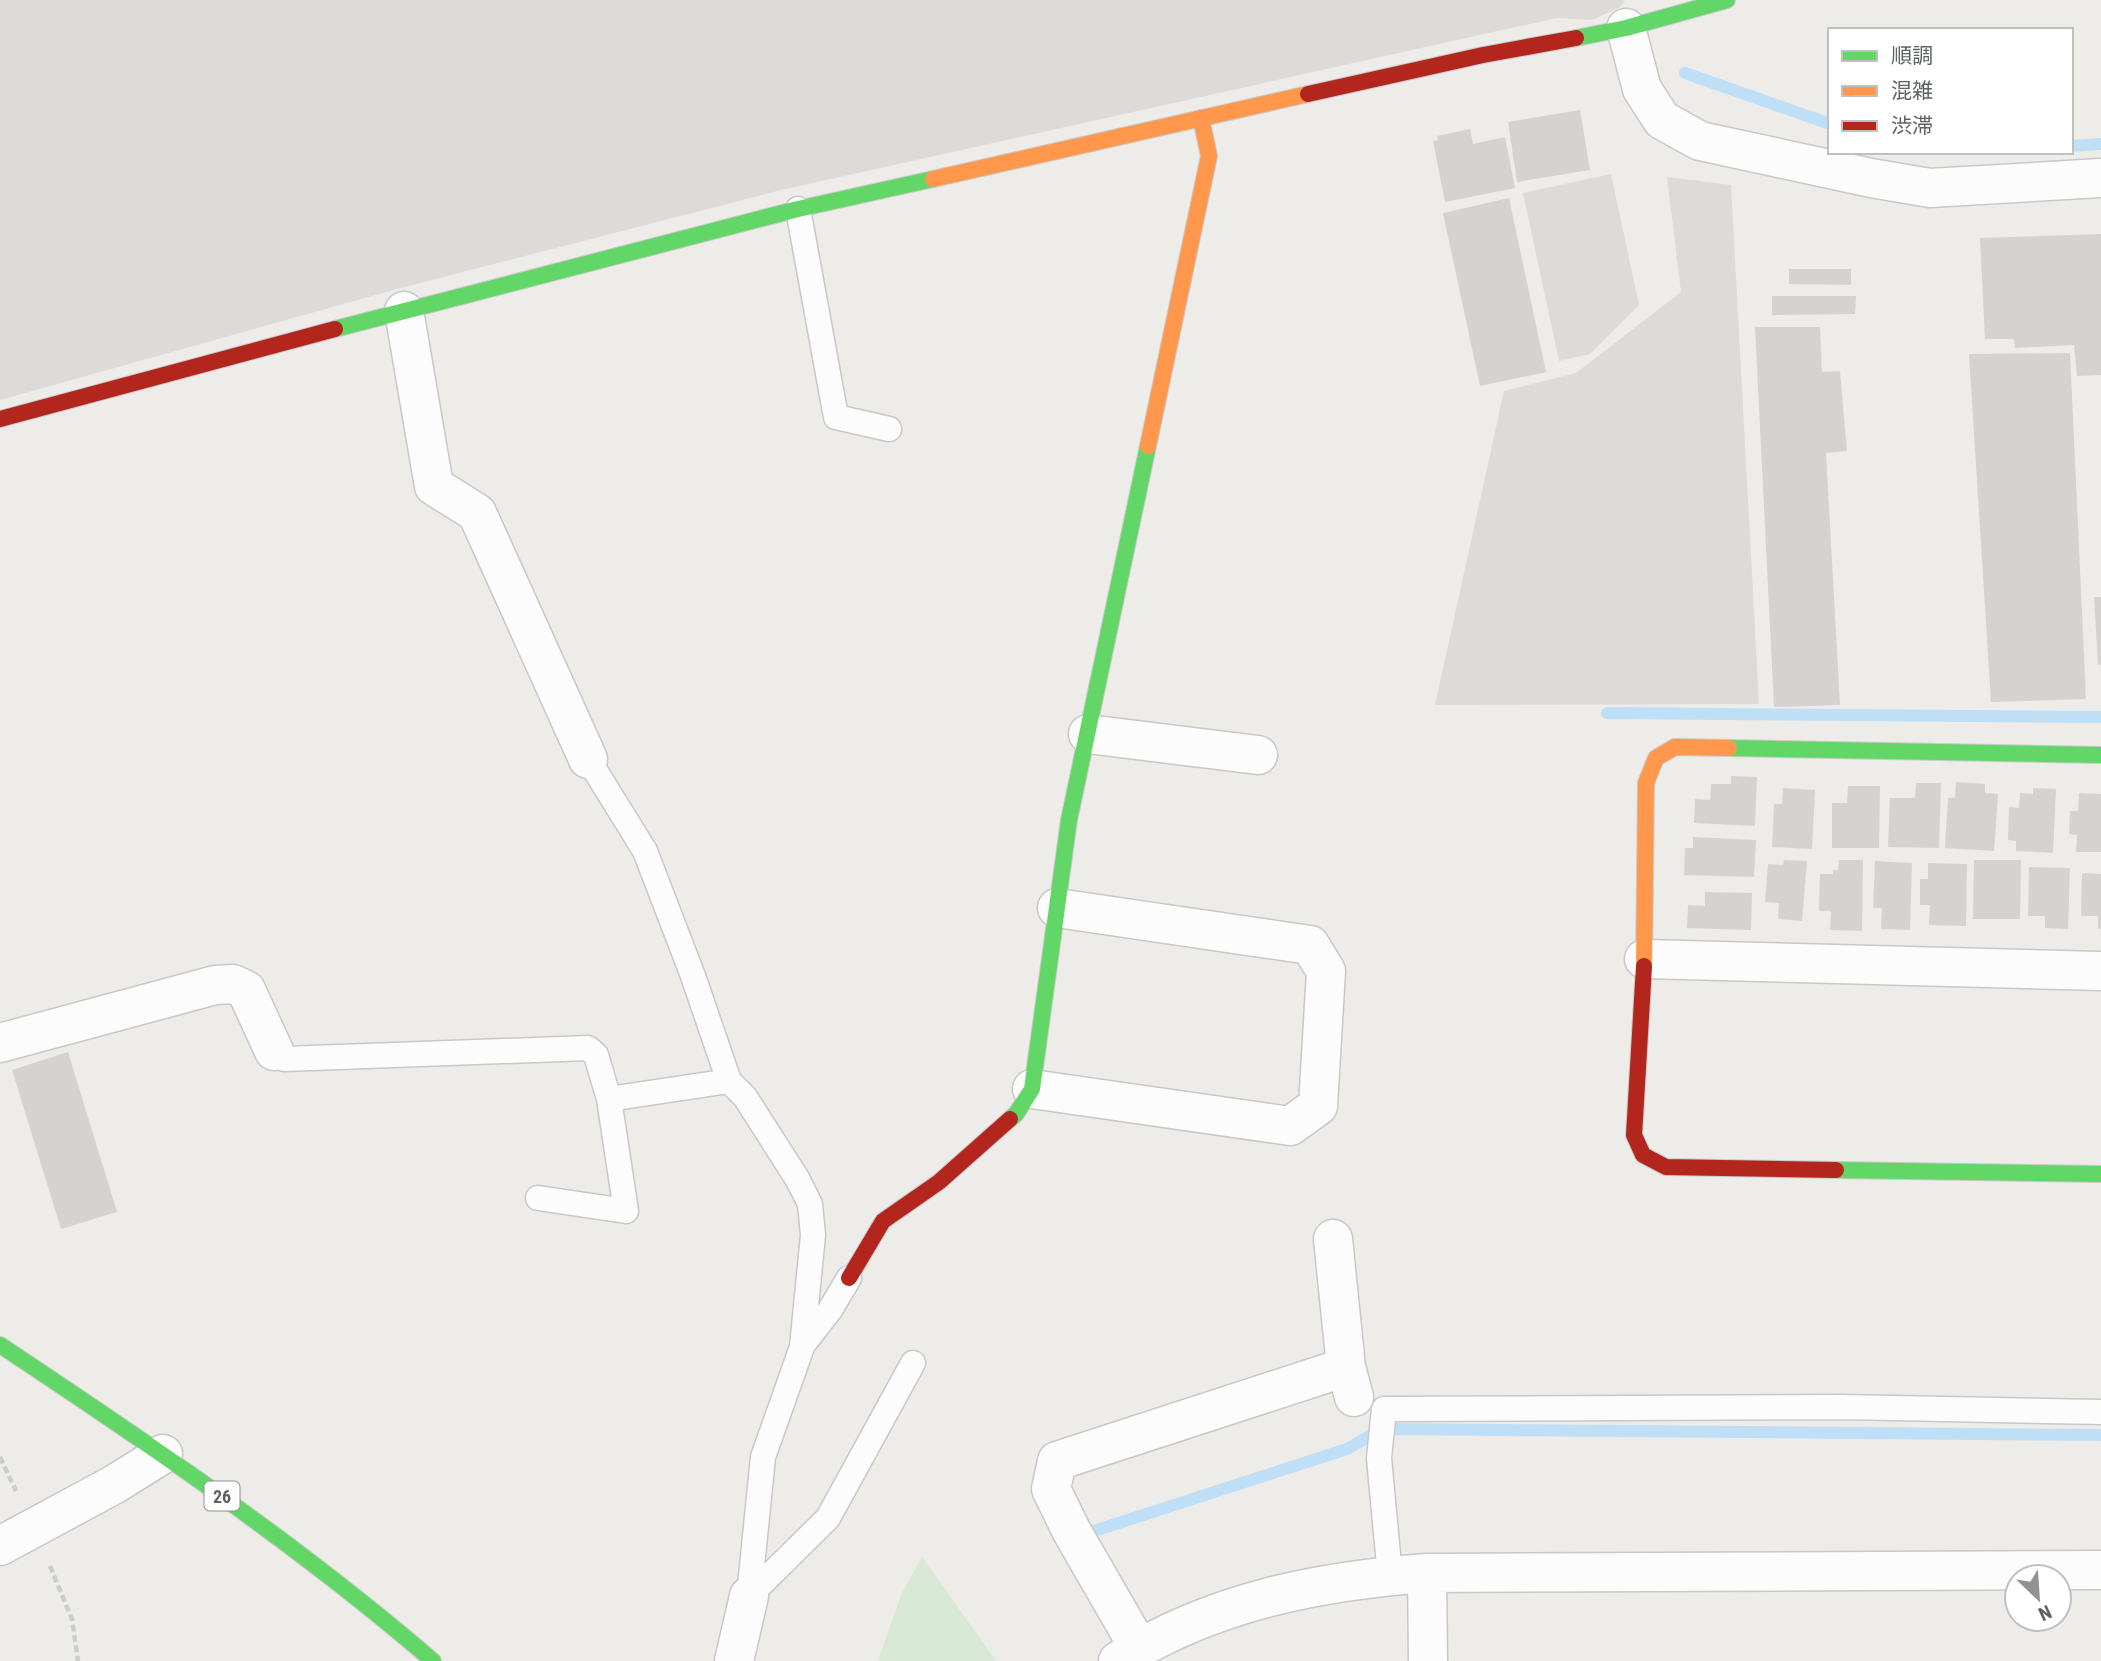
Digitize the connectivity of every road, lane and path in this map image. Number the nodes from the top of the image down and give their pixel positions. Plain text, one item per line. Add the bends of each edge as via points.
1 (1727, 0) edge
2 (1626, 28) junction
3 (1201, 118) junction
4 (2101, 178) edge
5 (798, 209) junction
6 (404, 311) junction
7 (0, 418) edge
8 (889, 429) dead end
9 (1088, 734) junction
10 (1258, 755) dead end
11 (2101, 755) edge
12 (588, 759) joint
13 (1057, 908) junction
14 (1644, 958) junction
15 (2101, 971) edge
16 (0, 1043) edge
17 (274, 1051) joint
18 (729, 1081) junction
19 (1032, 1089) junction
20 (609, 1099) junction
21 (2101, 1174) edge
22 (538, 1198) dead end
23 (1334, 1239) dead end
24 (849, 1278) joint
25 (0, 1345) edge
26 (802, 1347) junction
27 (913, 1363) dead end
28 (2101, 1412) edge
29 (163, 1454) junction
30 (0, 1546) edge
31 (2101, 1570) edge
32 (1427, 1573) junction
33 (1390, 1576) junction
34 (749, 1597) junction
35 (1128, 1654) edge
36 (433, 1661) edge
37 (734, 1661) edge
38 (1427, 1661) edge

1 - 2 street
2 - 3 street
2 - 4 street via 1642,89 1662,120 1700,141 1930,188
3 - 5 street
3 - 9 street via 1209,156
5 - 6 street
5 - 8 lane via 836,416
6 - 7 street
6 - 12 street via 434,486 477,513
9 - 10 street
9 - 13 street via 1069,820
11 - 14 street via 1675,747 1656,758 1646,783
12 - 18 lane via 645,851
13 - 19 street
13 - 19 street via 1310,944 1326,971 1318,1106 1290,1126
14 - 15 street
14 - 21 street via 1634,1135 1643,1155 1666,1167
16 - 17 street via 215,985 233,985 246,990
17 - 20 lane via 284,1059 588,1048 596,1055
18 - 20 lane
18 - 26 lane via 745,1097 810,1204 813,1235
19 - 24 street via 1016,1114 939,1182 883,1221
20 - 22 lane via 626,1211
23 - 35 street via 1350,1382 1057,1461 1051,1489
24 - 26 lane
25 - 29 street, 26
26 - 34 lane via 763,1457
27 - 34 lane via 828,1518
28 - 33 lane via 1842,1406 1384,1409 1379,1458
29 - 30 street
29 - 36 street, 26 via 316,1564
31 - 32 street
32 - 33 street
32 - 38 street
33 - 35 street via 1332,1583 1214,1613
34 - 37 street

